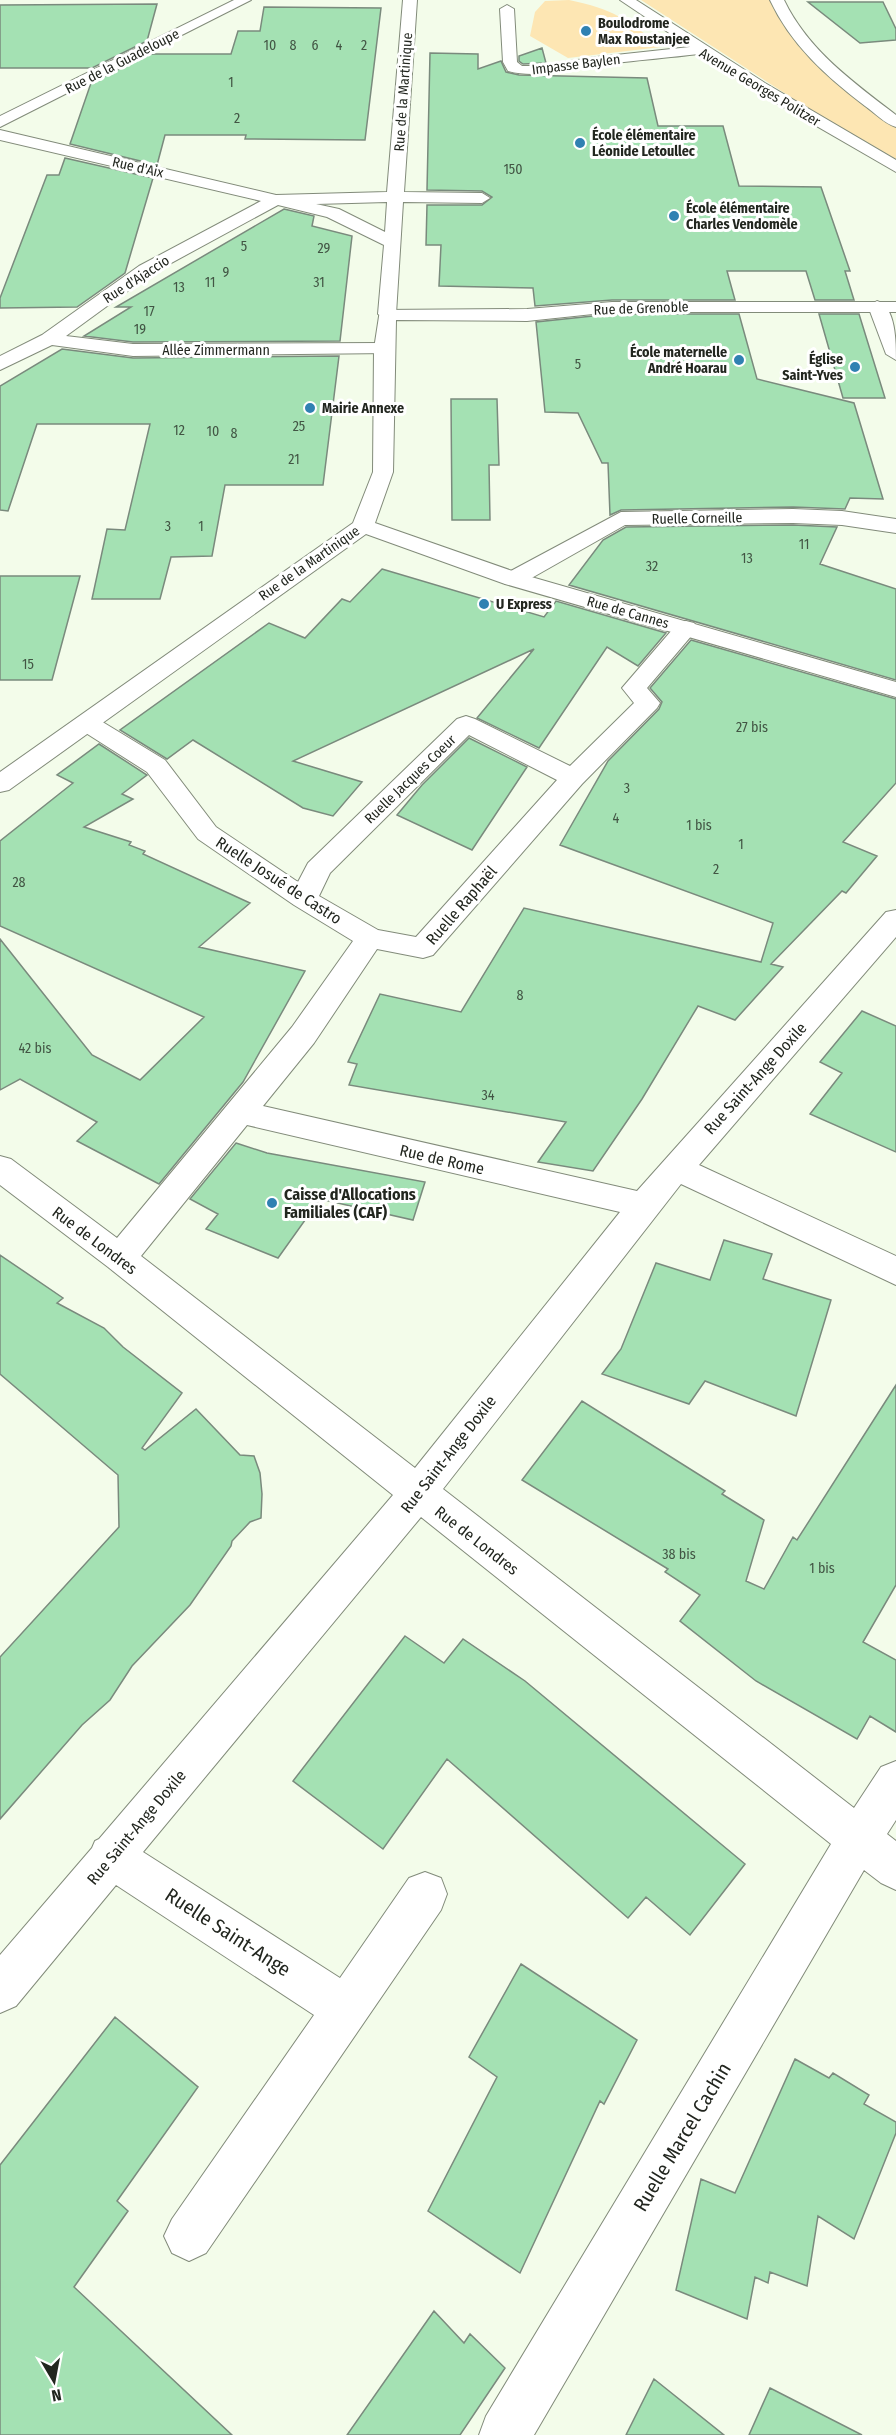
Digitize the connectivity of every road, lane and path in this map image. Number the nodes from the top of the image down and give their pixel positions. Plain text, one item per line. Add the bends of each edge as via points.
1 (244, 0) edge
2 (410, 0) edge
3 (627, 0) edge
4 (777, 0) edge
5 (507, 9) dead end
6 (699, 50) junction
7 (0, 122) edge
8 (896, 122) edge
9 (0, 135) edge
10 (896, 167) edge
11 (397, 197) junction
12 (482, 198) dead end
13 (276, 200) junction
14 (394, 243) junction
15 (876, 306) junction
16 (896, 307) edge
17 (387, 314) junction
18 (49, 339) junction
19 (384, 349) junction
20 (896, 354) edge
21 (0, 364) edge
22 (363, 526) junction
23 (896, 526) edge
24 (513, 579) junction
25 (686, 628) junction
26 (896, 690) edge
27 (87, 723) junction
28 (573, 778) junction
29 (0, 784) edge
30 (304, 899) junction
31 (896, 919) edge
32 (370, 938) junction
33 (239, 1112) junction
34 (0, 1168) edge
35 (676, 1168) junction
36 (644, 1205) junction
37 (120, 1258) junction
38 (896, 1271) edge
39 (417, 1494) junction
40 (896, 1782) edge
41 (859, 1838) junction
42 (110, 1856) junction
43 (896, 1869) edge
44 (424, 1894) dead end
45 (0, 1990) edge
46 (345, 2008) junction
47 (189, 2236) dead end
48 (505, 2435) edge

1 - 7 street, Rue de la Guadeloupe
2 - 11 street, Rue de la Martinique
3 - 6 street, Avenue Georges Politzer
4 - 8 street via 799,36 824,63
5 - 6 street, Impasse Baylen via 510,62 520,70
6 - 10 street, Avenue Georges Politzer
9 - 13 street, Rue d'Aix
11 - 12 street, Rue d'Aix
11 - 13 street, Rue d'Aix
11 - 14 street, Rue de la Martinique
13 - 14 street, Rue d'Aix via 333,213
13 - 18 street, Rue d'Ajaccio via 145,270
14 - 17 street, Rue de la Martinique
15 - 16 street, Rue de Grenoble
15 - 17 street, Rue de Grenoble via 612,307 527,315
15 - 20 street
17 - 19 street, Rue de la Martinique
18 - 19 street, Allée Zimmermann via 133,351
18 - 21 street, Rue d'Ajaccio
19 - 22 street, Rue de la Martinique via 384,472
22 - 24 street, Rue de Cannes
22 - 27 street, Rue de la Martinique
23 - 24 street, Ruelle Corneille via 793,516 621,519
24 - 25 street, Rue de Cannes
25 - 26 street, Rue de Cannes
25 - 28 street, Ruelle Raphaël via 634,688 648,703
27 - 29 street, Rue de la Martinique
27 - 30 street, Ruelle Josué de Castro via 156,766 207,833
28 - 30 street, Ruelle Jacques Coeur via 466,724 318,869
28 - 32 street, Ruelle Raphaël via 423,948
30 - 32 street, Ruelle Josué de Castro
31 - 35 street, Rue Saint-Ange Doxile
32 - 33 street via 303,1035
33 - 36 street, Rue de Rome
33 - 37 street
34 - 37 street, Rue de Londres
35 - 36 street, Rue Saint-Ange Doxile
35 - 38 street
36 - 39 street, Rue Saint-Ange Doxile
37 - 39 street, Rue de Londres
39 - 41 street, Rue de Londres
39 - 42 street, Rue Saint-Ange Doxile
40 - 41 street, Ruelle Marcel Cachin
41 - 43 street, Rue de Londres
41 - 48 street, Ruelle Marcel Cachin
42 - 45 street, Rue Saint-Ange Doxile
42 - 46 street, Ruelle Saint-Ange
44 - 46 street
46 - 47 street

